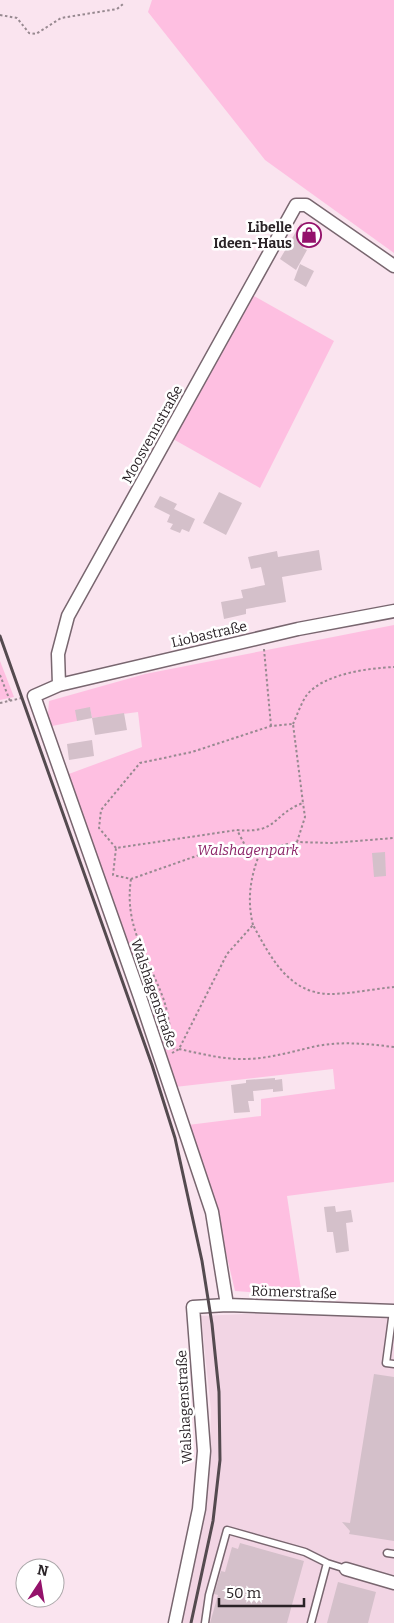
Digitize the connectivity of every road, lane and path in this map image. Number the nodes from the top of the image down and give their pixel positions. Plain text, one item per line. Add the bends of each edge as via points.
1 (123, 4) dead end
2 (0, 15) edge
3 (394, 266) edge
4 (394, 611) edge
5 (262, 637) junction
6 (394, 667) edge
7 (0, 675) edge
8 (59, 685) junction
9 (34, 696) junction
10 (10, 701) junction
11 (0, 703) edge
12 (293, 724) junction
13 (271, 726) junction
14 (303, 803) junction
15 (237, 830) junction
16 (394, 838) edge
17 (297, 842) junction
18 (116, 848) junction
19 (248, 851) junction
20 (259, 855) junction
21 (131, 879) junction
22 (253, 925) junction
23 (394, 987) edge
24 (394, 1047) edge
25 (174, 1052) dead end
26 (228, 1305) junction
27 (194, 1307) joint
28 (393, 1311) edge
29 (394, 1364) edge
30 (327, 1563) junction
31 (346, 1569) joint
32 (394, 1583) edge
33 (175, 1623) edge
34 (205, 1623) edge
35 (310, 1623) edge

1 - 2 path via 117,9 61,18 36,34 29,34 17,18
3 - 8 street, Moosvennstraße via 306,205 296,205 68,616 58,654
4 - 5 street, Liobastraße
5 - 8 street, Liobastraße
5 - 13 path
6 - 12 path via 339,676 318,685 306,696
7 - 10 path
8 - 9 street, Liobastraße
9 - 10 path
9 - 26 street, Walshagenstraße via 212,1212
10 - 11 path
12 - 13 path
12 - 14 path
13 - 18 path via 192,752 140,763 101,810 99,828
14 - 15 path via 256,832
14 - 17 path via 304,817
15 - 18 path
15 - 19 path
16 - 17 path
17 - 20 path via 283,844
18 - 21 path via 113,875
19 - 20 path
19 - 21 path via 202,854
20 - 22 path via 249,892
21 - 25 path via 129,908 163,997
22 - 23 path via 270,956 290,981 310,991 328,994
22 - 24 path via 227,954 180,1049 224,1058 248,1059 349,1042
26 - 27 street, Römerstraße
26 - 28 street, Römerstraße
27 - 33 street, Walshagenstraße via 204,1451 199,1509
28 - 29 lane via 386,1363
30 - 31 lane
30 - 34 lane via 305,1552 227,1530 209,1595
30 - 35 lane
31 - 32 street

